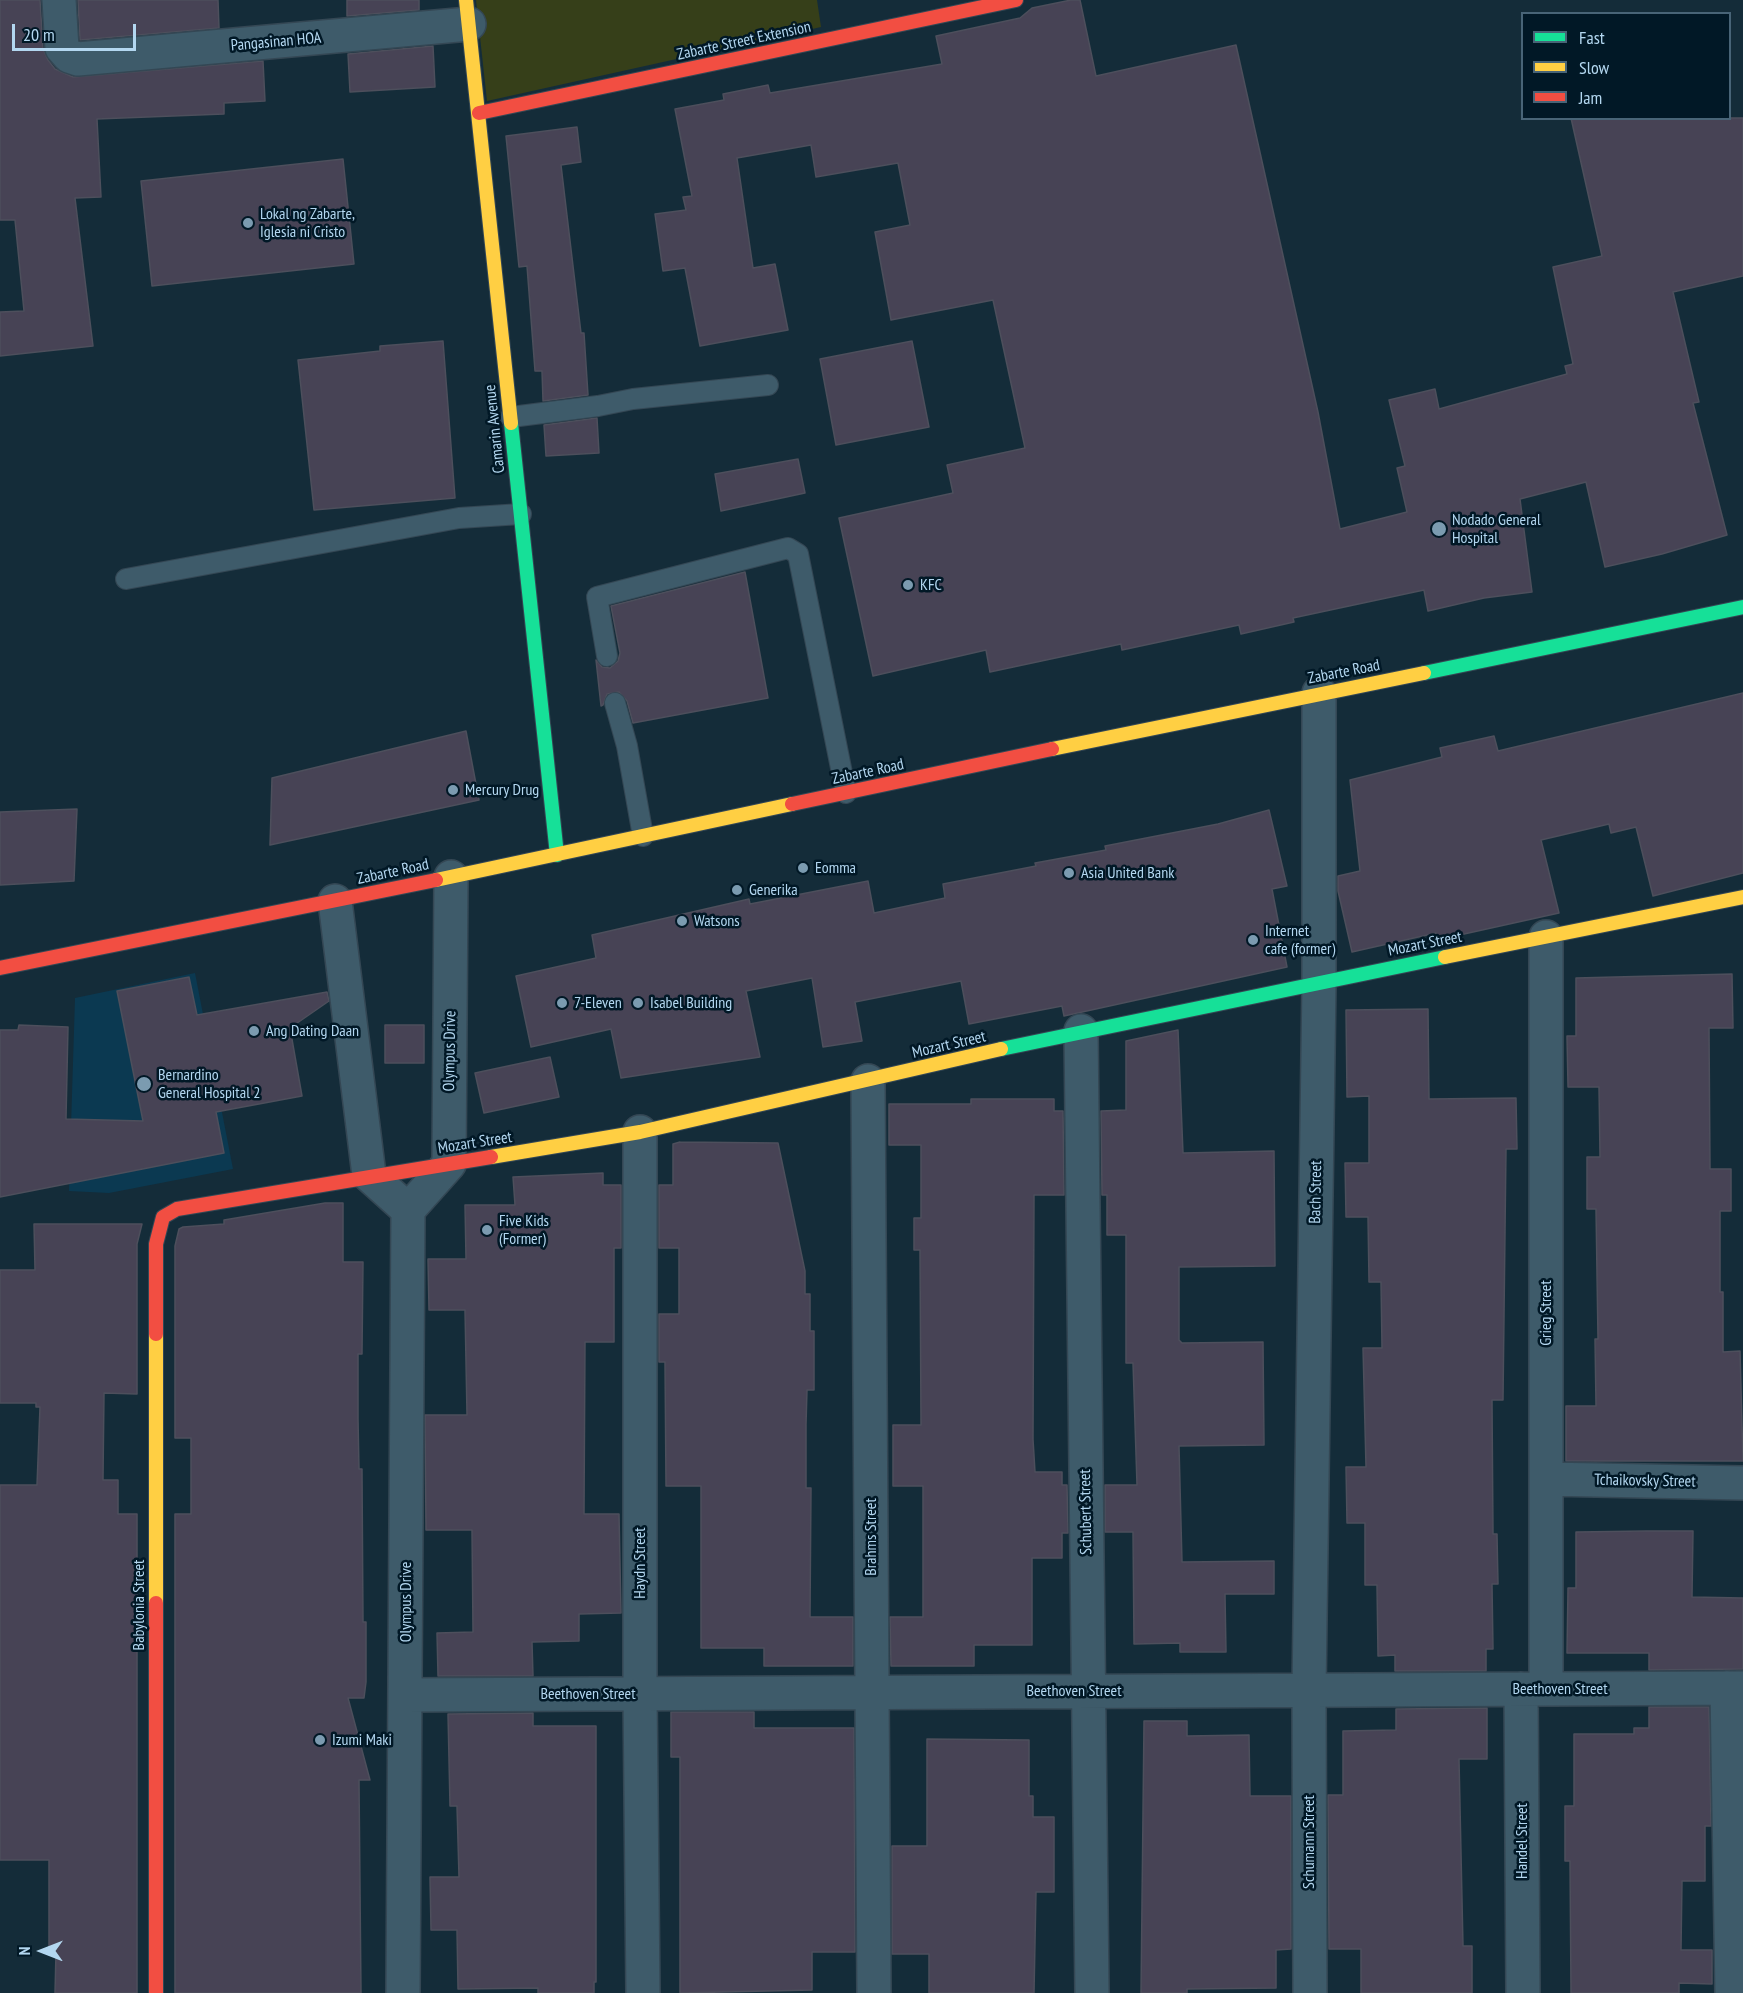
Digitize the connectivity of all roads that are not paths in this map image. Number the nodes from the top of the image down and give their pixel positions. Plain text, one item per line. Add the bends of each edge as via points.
1 (59, 0) edge
2 (1016, 0) edge
3 (468, 12) edge
4 (478, 113) junction
5 (768, 385) dead end
6 (511, 417) junction
7 (521, 514) junction
8 (126, 579) dead end
9 (1743, 607) edge
10 (607, 656) dead end
11 (1319, 693) junction
12 (615, 703) dead end
13 (846, 793) junction
14 (643, 837) junction
15 (557, 855) junction
16 (451, 877) junction
17 (1743, 897) edge
18 (335, 901) junction
19 (1546, 937) junction
20 (0, 968) edge
21 (1320, 982) junction
22 (1081, 1031) junction
23 (868, 1081) junction
24 (640, 1132) junction
25 (449, 1164) junction
26 (369, 1175) junction
27 (408, 1210) junction
28 (163, 1217) joint
29 (1546, 1479) junction
30 (1743, 1483) edge
31 (1735, 1688) edge
32 (1534, 1689) junction
33 (1308, 1690) junction
34 (1089, 1691) junction
35 (872, 1692) junction
36 (640, 1694) junction
37 (405, 1695) junction
38 (156, 1993) edge
39 (403, 1993) edge
40 (644, 1993) edge
41 (874, 1993) edge
42 (1092, 1993) edge
43 (1310, 1993) edge
44 (1523, 1993) edge
45 (1732, 1993) edge

1 - 3 street, Pangasinan HOA via 62,48 78,59
2 - 4 street, Zabarte Street Extension
3 - 4 street, Camarin Avenue
4 - 6 street, Camarin Avenue
5 - 6 lane
6 - 7 street, Camarin Avenue
7 - 8 lane via 459,518
7 - 15 street, Camarin Avenue
9 - 11 street, Zabarte Road
10 - 13 lane via 597,597 788,548 798,554 802,564
11 - 13 street, Zabarte Road
11 - 21 street, Bach Street
12 - 14 lane
13 - 14 street, Zabarte Road
14 - 15 street, Zabarte Road
15 - 16 street, Zabarte Road
16 - 18 street, Zabarte Road
16 - 25 street, Olympus Drive
17 - 19 street, Mozart Street
18 - 20 street, Zabarte Road
18 - 26 street
19 - 21 street, Mozart Street
19 - 29 street, Grieg Street
21 - 22 street, Mozart Street
21 - 33 street, Bach Street
22 - 23 street, Mozart Street
22 - 34 street, Schubert Street
23 - 24 street, Mozart Street
23 - 35 street, Brahms Street
24 - 25 street, Mozart Street
24 - 36 street, Haydn Street
25 - 26 street, Mozart Street
25 - 27 street
26 - 27 street
26 - 28 street, Mozart Street via 177,1209
27 - 37 street, Olympus Drive
28 - 38 street, Babylonia Street via 156,1244
29 - 30 street, Tchaikovsky Street
29 - 32 street, Grieg Street
31 - 32 street, Beethoven Street
31 - 45 street
32 - 33 street, Beethoven Street
32 - 44 street, Handel Street
33 - 34 street, Beethoven Street
33 - 43 street, Schumann Street
34 - 35 street, Beethoven Street
34 - 42 street, Schubert Street
35 - 36 street, Beethoven Street
35 - 41 street, Brahms Street
36 - 37 street, Beethoven Street
36 - 40 street, Haydn Street
37 - 39 street, Olympus Drive

